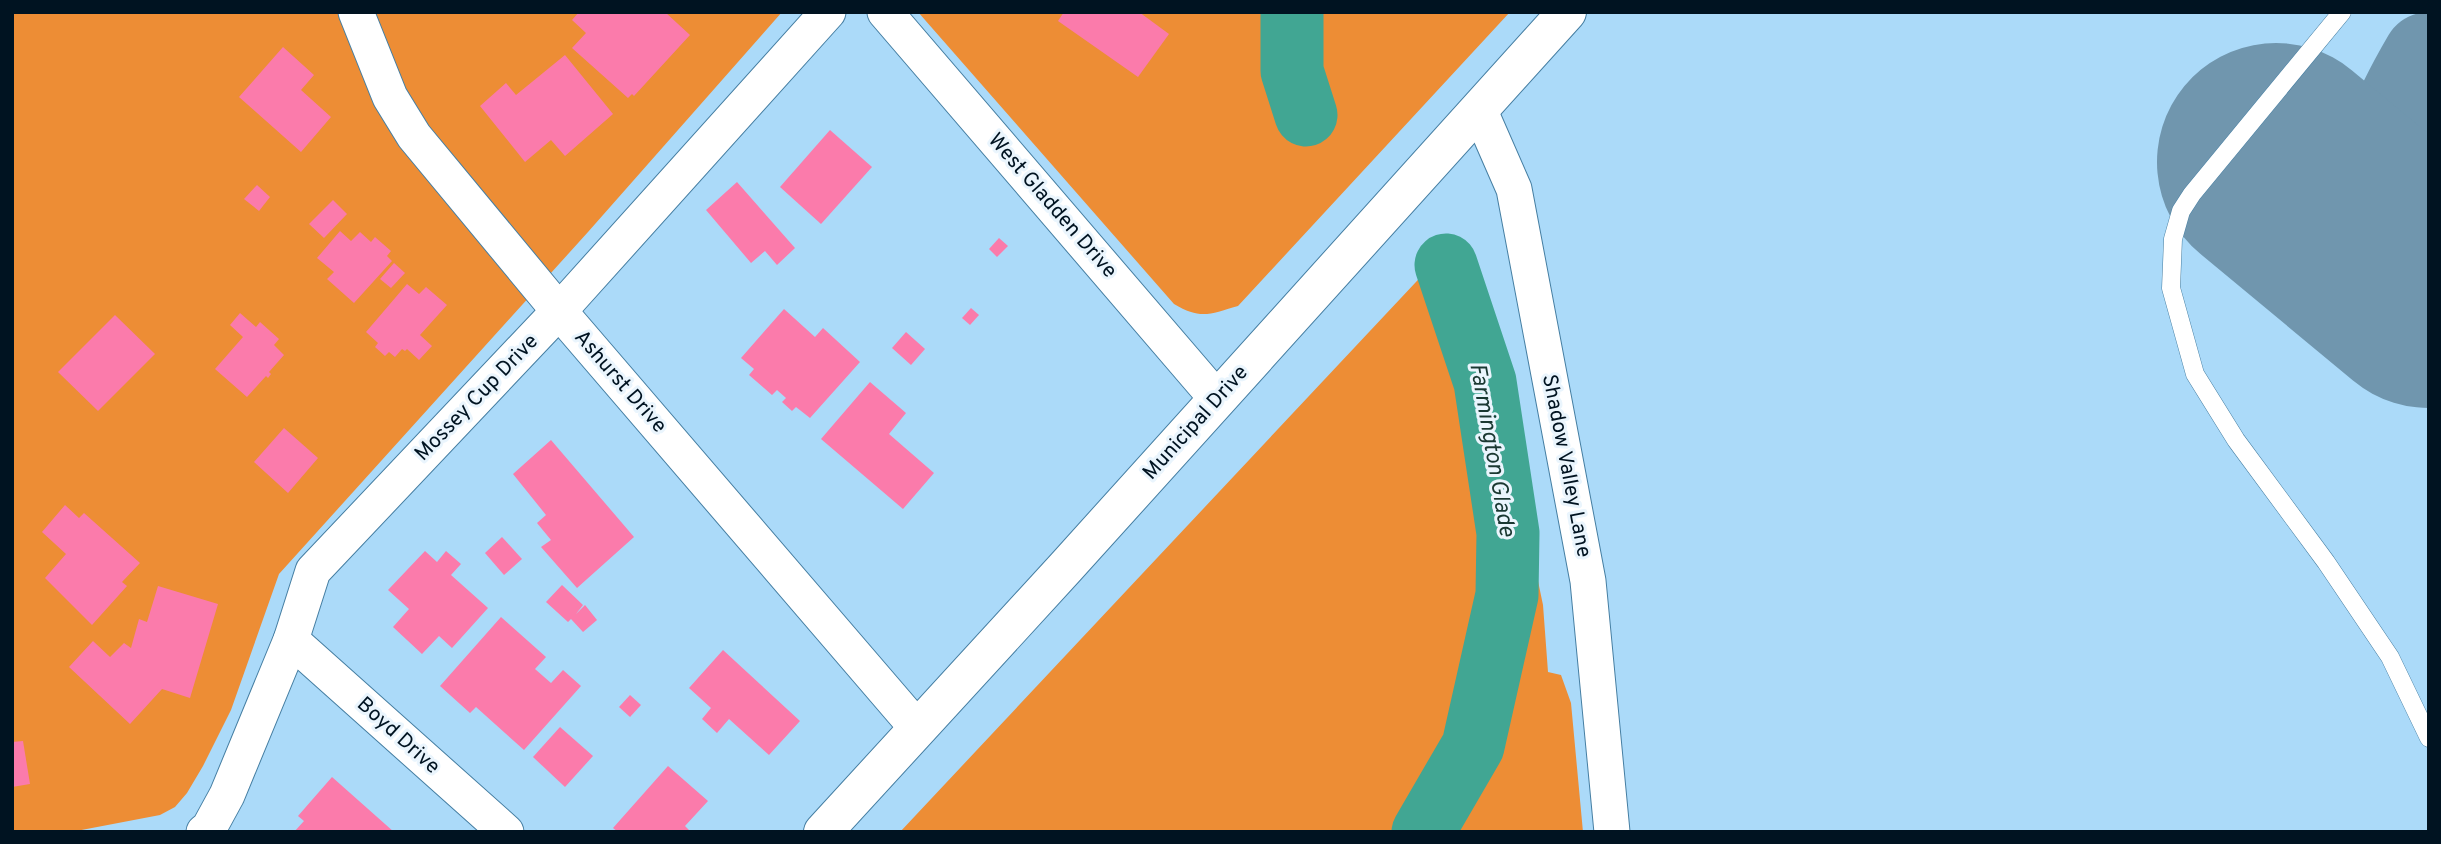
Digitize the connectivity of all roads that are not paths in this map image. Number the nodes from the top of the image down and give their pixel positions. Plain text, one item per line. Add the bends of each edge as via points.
1 (356, 12) edge
2 (828, 12) edge
3 (885, 12) edge
4 (1567, 12) edge
5 (2342, 12) edge
6 (1479, 109) junction
7 (559, 311) junction
8 (1218, 400) junction
9 (291, 640) junction
10 (918, 729) junction
11 (2429, 738) edge
12 (204, 832) edge
13 (506, 832) edge
14 (823, 832) edge
15 (1612, 832) edge

1 - 7 street, Ashurst Drive via 390,97 414,136
2 - 7 street, Mossey Cup Drive
3 - 8 street, West Gladden Drive
4 - 6 main road, Municipal Drive
5 - 11 lane via 2181,211 2173,239 2171,288 2195,374 2236,440 2390,657
6 - 8 main road, Municipal Drive
6 - 15 street, Shadow Valley Lane via 1514,189 1588,581
7 - 9 street, Mossey Cup Drive via 313,571
7 - 10 street, Ashurst Drive
8 - 10 main road, Municipal Drive
9 - 12 street, Mossey Cup Drive via 227,795
9 - 13 street, Boyd Drive
10 - 14 main road, Municipal Drive

